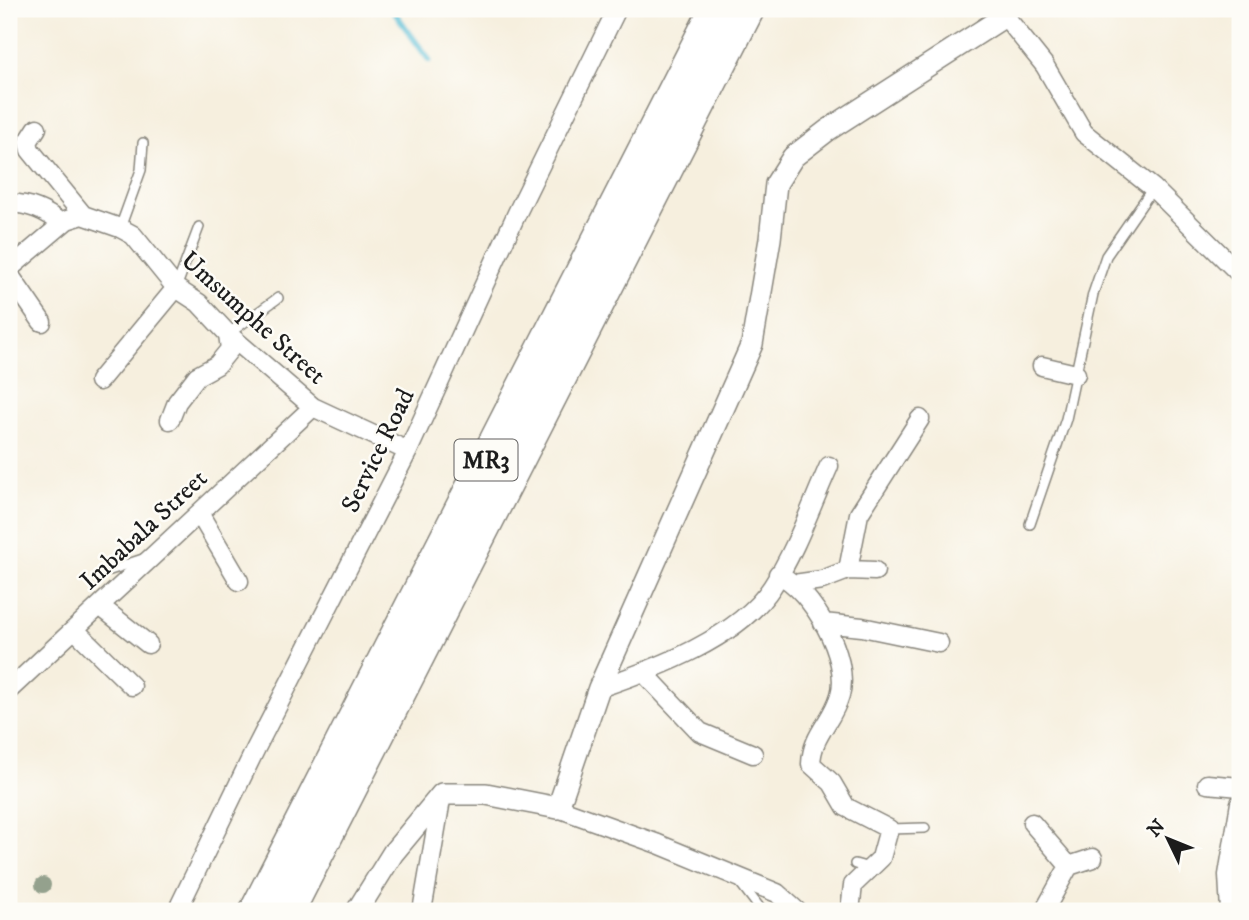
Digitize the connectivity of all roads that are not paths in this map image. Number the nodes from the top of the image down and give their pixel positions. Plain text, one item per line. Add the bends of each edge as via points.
1 (617, 9) edge
2 (716, 9) edge
3 (748, 9) edge
4 (1006, 11) edge
5 (37, 128) dead end
6 (143, 143) dead end
7 (1153, 188) junction
8 (9, 203) edge
9 (83, 215) junction
10 (61, 223) junction
11 (199, 227) dead end
12 (120, 228) junction
13 (9, 271) edge
14 (1240, 274) edge
15 (176, 288) junction
16 (278, 298) dead end
17 (42, 322) dead end
18 (228, 334) junction
19 (1042, 366) dead end
20 (1076, 374) junction
21 (99, 381) dead end
22 (313, 407) junction
23 (920, 419) dead end
24 (170, 420) dead end
25 (408, 451) junction
26 (829, 466) dead end
27 (199, 513) junction
28 (1030, 524) dead end
29 (154, 555) junction
30 (110, 570) dead end
31 (848, 570) junction
32 (875, 571) dead end
33 (786, 579) junction
34 (239, 581) dead end
35 (100, 606) junction
36 (822, 623) junction
37 (75, 630) junction
38 (939, 643) dead end
39 (148, 644) dead end
40 (643, 673) junction
41 (132, 686) dead end
42 (9, 688) edge
43 (599, 688) junction
44 (753, 754) dead end
45 (1207, 784) dead end
46 (1240, 787) edge
47 (442, 794) junction
48 (1240, 803) edge
49 (558, 808) junction
50 (1032, 823) dead end
51 (925, 828) dead end
52 (889, 829) junction
53 (1093, 858) dead end
54 (1069, 866) junction
55 (736, 877) junction
56 (177, 911) edge
57 (256, 911) edge
58 (288, 911) edge
59 (357, 911) edge
60 (422, 911) edge
61 (762, 911) edge
62 (797, 911) edge
63 (850, 911) edge
64 (1044, 911) edge
65 (1230, 911) edge

1 - 25 street, Service Road
2 - 57 highway, MR3
3 - 58 highway, MR3
4 - 7 street via 1084,133
4 - 43 street via 828,130 793,157 776,184 752,344
5 - 9 street via 28,142 30,150
6 - 12 lane via 141,170
7 - 14 street
7 - 20 lane via 1106,256
8 - 10 street via 35,207
9 - 10 street
9 - 12 street, Umsumphe Street
10 - 13 street
11 - 15 lane
12 - 15 street, Umsumphe Street via 134,235
13 - 17 street
15 - 18 street, Umsumphe Street via 199,303
15 - 21 street
16 - 18 lane
18 - 22 street, Umsumphe Street
18 - 24 street via 230,349 217,365 197,376
19 - 20 street
20 - 28 lane via 1066,419
22 - 25 street, Umsumphe Street
22 - 27 street, Imbabala Street
23 - 31 street via 859,514
25 - 56 street, Service Road
26 - 33 street
27 - 29 street, Imbabala Street
27 - 34 street
29 - 30 lane
29 - 35 street, Imbabala Street
31 - 32 street
31 - 33 street via 822,580
33 - 36 street
33 - 40 street via 733,628
35 - 37 street, Imbabala Street
35 - 39 street
36 - 38 street
36 - 52 street via 841,666 841,692 812,745 811,764 832,783 846,807
37 - 41 street
37 - 42 street, Imbabala Street
40 - 43 street
40 - 44 street via 700,732
43 - 49 street
45 - 46 street
47 - 49 street via 486,794
47 - 59 street via 393,853
47 - 60 street
48 - 65 street via 1228,875
49 - 55 street
50 - 54 street
51 - 52 lane
52 - 63 street via 881,858 862,866 853,885
53 - 54 street
54 - 64 street
55 - 61 lane
55 - 62 street via 777,894

